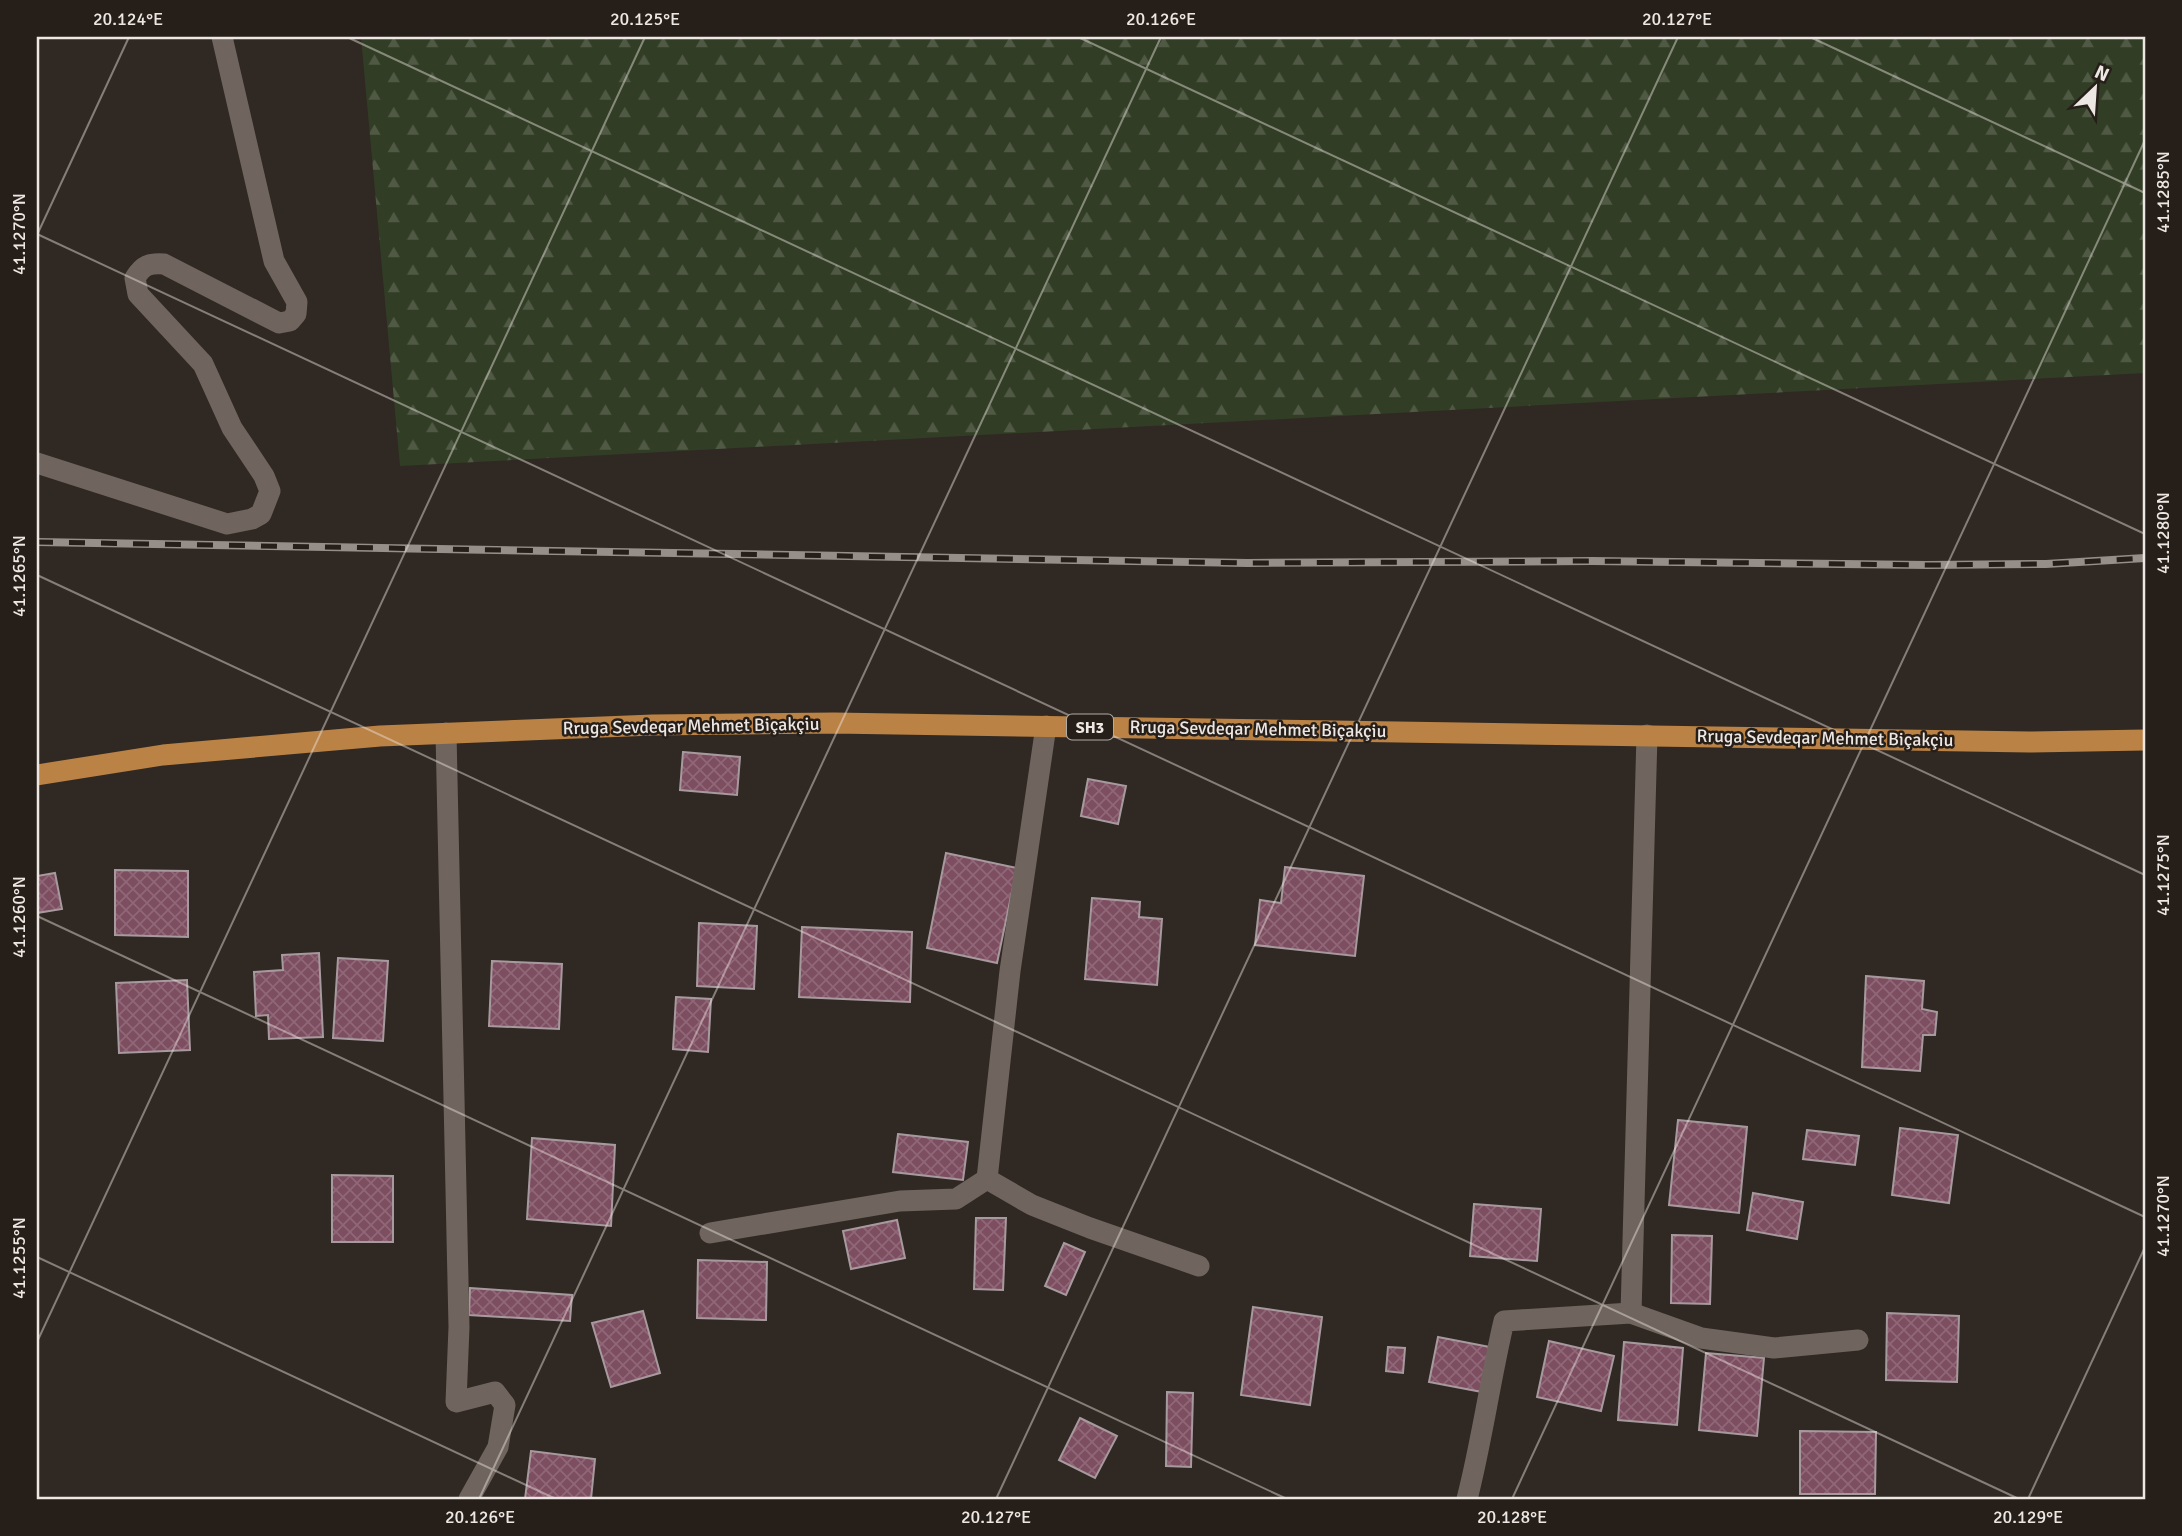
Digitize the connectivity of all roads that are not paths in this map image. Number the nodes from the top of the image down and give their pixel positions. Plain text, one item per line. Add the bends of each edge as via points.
1 (222, 37) edge
2 (37, 463) edge
3 (1046, 726) junction
4 (446, 733) junction
5 (1647, 734) junction
6 (2145, 740) edge
7 (37, 775) edge
8 (987, 1179) junction
9 (710, 1233) dead end
10 (1199, 1266) dead end
11 (1631, 1313) junction
12 (1858, 1340) dead end
13 (469, 1499) edge
14 (1466, 1499) edge

1 - 2 street via 274,261 297,302 296,314 279,324 164,264 142,267 135,278 138,293 203,364 232,428 264,476 270,491 267,505 252,519 227,524
3 - 4 main road, Rruga Sevdeqar Mehmet Biçakçiu / SH3 via 681,724
3 - 5 main road, Rruga Sevdeqar Mehmet Biçakçiu / SH3
3 - 8 street via 1010,971
4 - 7 main road, Rruga Sevdeqar Mehmet Biçakçiu / SH3 via 177,754
4 - 13 street via 459,1327 456,1402 495,1392 505,1405 498,1447
5 - 6 main road, Rruga Sevdeqar Mehmet Biçakçiu / SH3
5 - 11 street
8 - 9 street via 956,1199 900,1200
8 - 10 street via 1032,1205
11 - 12 street via 1701,1338 1774,1348
11 - 14 street via 1504,1321

